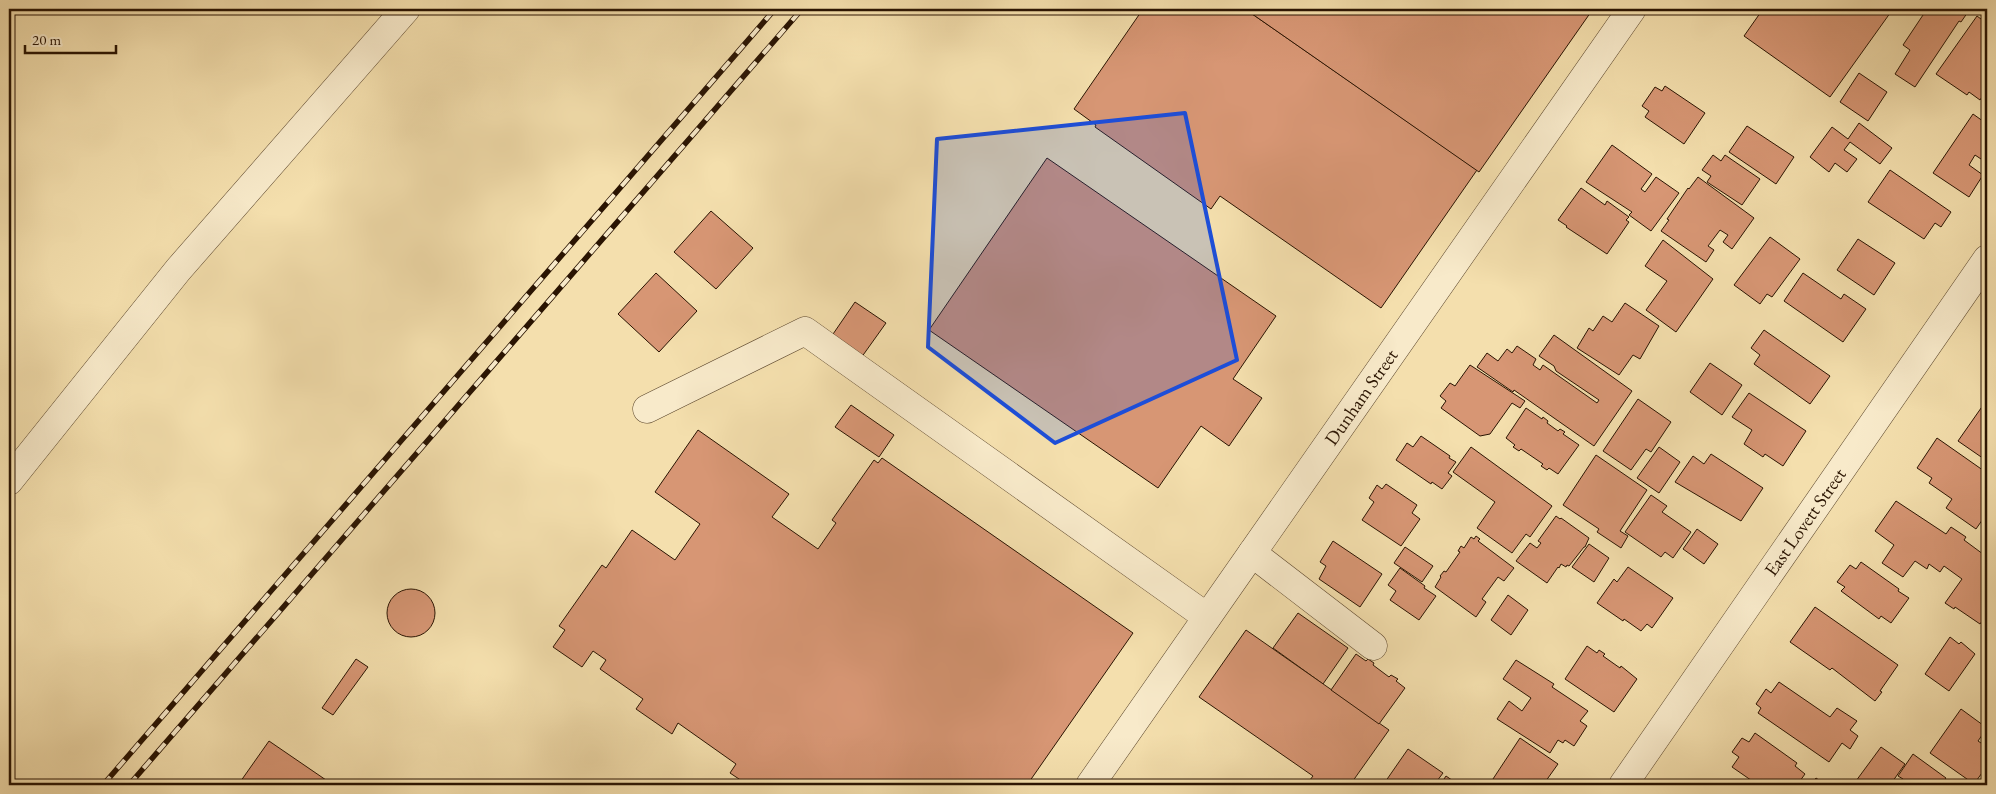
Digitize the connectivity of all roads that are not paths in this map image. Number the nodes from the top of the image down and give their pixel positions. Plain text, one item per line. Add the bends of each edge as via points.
1 (406, 9) edge
2 (1632, 9) edge
3 (1987, 259) edge
4 (647, 408) dead end
5 (9, 481) edge
6 (1252, 553) junction
7 (1207, 617) junction
8 (1373, 646) dead end
9 (1090, 785) edge
10 (1623, 785) edge

1 - 5 street via 178,270
2 - 6 street, Dunham Street
3 - 10 street, East Lovett Street
4 - 7 street via 805,331
6 - 7 street, Dunham Street
6 - 8 street
7 - 9 street, Dunham Street

